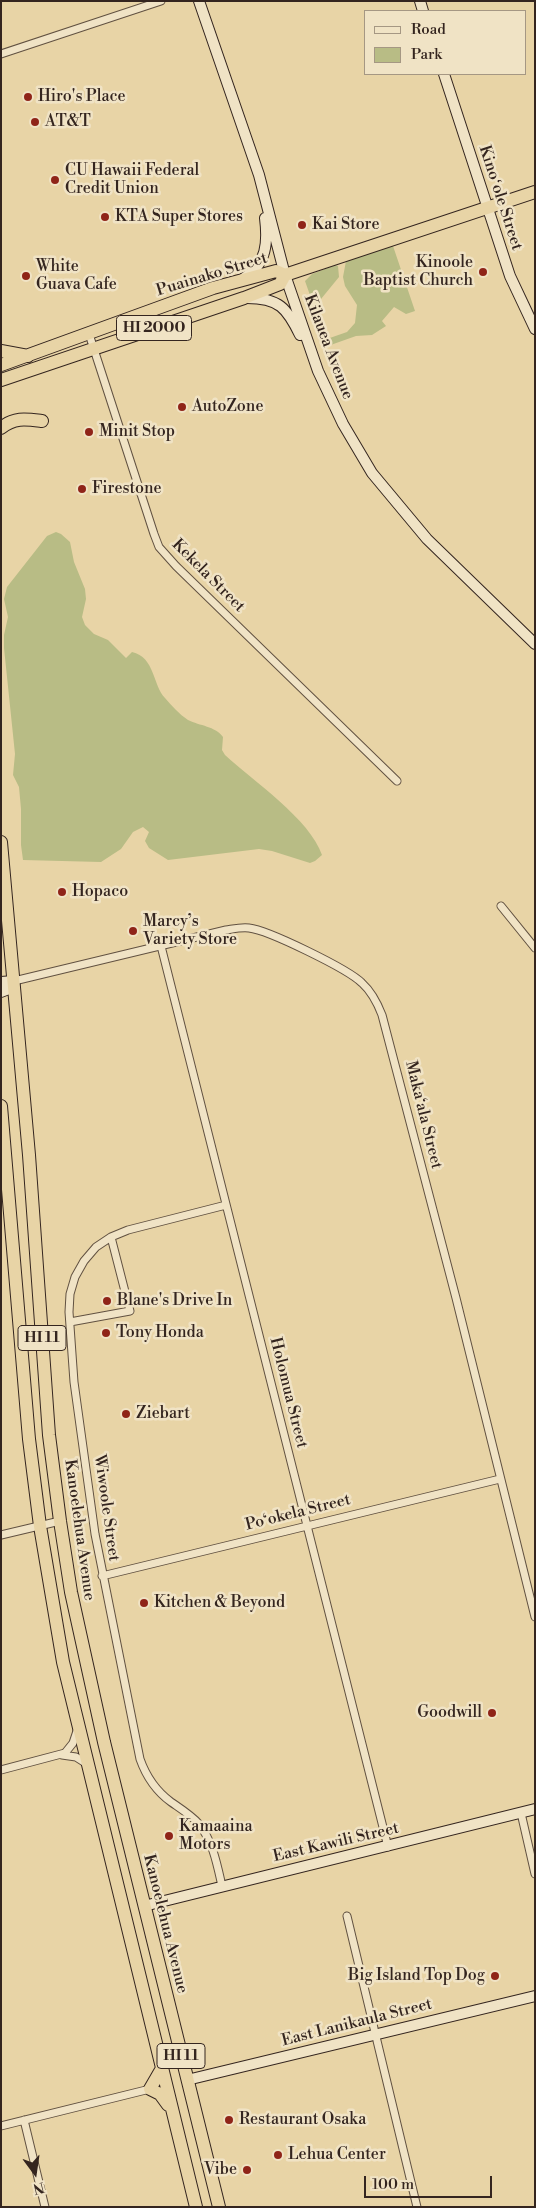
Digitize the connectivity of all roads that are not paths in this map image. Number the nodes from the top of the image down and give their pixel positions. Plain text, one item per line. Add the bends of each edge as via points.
1 (161, 1) edge
2 (199, 1) edge
3 (1, 54) edge
4 (444, 75) edge
5 (259, 175) junction
6 (535, 192) edge
7 (488, 208) junction
8 (285, 275) junction
9 (240, 280) junction
10 (244, 298) junction
11 (535, 329) edge
12 (89, 334) junction
13 (94, 348) junction
14 (1, 351) edge
15 (28, 356) junction
16 (1, 365) edge
17 (318, 371) junction
18 (1, 382) edge
19 (42, 421) dead end
20 (1, 428) edge
21 (535, 644) edge
22 (397, 781) dead end
23 (1, 842) edge
24 (501, 906) dead end
25 (161, 946) junction
26 (535, 948) edge
27 (10, 983) edge
28 (1, 992) edge
29 (1, 1106) edge
30 (226, 1205) junction
31 (111, 1237) junction
32 (70, 1322) junction
33 (500, 1479) junction
34 (60, 1521) junction
35 (307, 1524) junction
36 (40, 1526) junction
37 (1, 1536) edge
38 (102, 1576) junction
39 (535, 1617) edge
40 (78, 1728) junction
41 (62, 1755) junction
42 (88, 1764) junction
43 (1, 1770) edge
44 (535, 1809) edge
45 (521, 1813) junction
46 (388, 1847) junction
47 (535, 1874) edge
48 (118, 1885) junction
49 (222, 1886) junction
50 (144, 1906) junction
51 (347, 1916) dead end
52 (129, 1933) junction
53 (535, 1996) edge
54 (376, 2034) junction
55 (162, 2070) junction
56 (187, 2080) junction
57 (150, 2089) junction
58 (172, 2114) junction
59 (24, 2120) junction
60 (1, 2126) edge
61 (45, 2207) edge
62 (196, 2207) edge
63 (219, 2207) edge
64 (416, 2207) edge

1 - 3 street
2 - 5 street, Kilauea Avenue
4 - 7 street, Kinoʻole Street
5 - 8 street, Kilauea Avenue
5 - 9 street via 267,244 258,266
6 - 7 highway, HI 2000
7 - 8 highway, HI 2000
7 - 11 street, Kinoʻole Street via 510,276
8 - 9 highway, Puainako Street / HI 2000 via 276,271
8 - 10 highway, Puainako Street / HI 2000 via 280,284
8 - 17 street, Kilauea Avenue
9 - 12 highway, Puainako Street / HI 2000
10 - 13 highway, Puainako Street / HI 2000
10 - 17 street via 273,301 286,311
12 - 13 street, Kekela Street
12 - 15 highway, Puainako Street / HI 2000
13 - 18 highway, Puainako Street / HI 2000
13 - 22 street, Kekela Street via 159,547
14 - 15 highway
15 - 16 highway, Puainako Street / HI 2000
17 - 21 street, Kilauea Avenue via 343,424 372,473 390,496 427,539
19 - 20 highway via 20,418
23 - 27 highway, Kanoelehua Avenue / HI 11
24 - 26 street
25 - 27 street, Maka‘ala Street
25 - 30 street, Holomua Street
25 - 33 street, Maka‘ala Street via 226,930 248,928 269,933 361,981 376,998 456,1298
27 - 28 street
27 - 34 highway, Kanoelehua Avenue / HI 11
29 - 36 highway, HI 11 via 29,1439
30 - 31 street, Wiwoole Street
30 - 35 street, Holomua Street
31 - 32 street, Wiwoole Street via 90,1254 75,1277 70,1294
31 - 32 street via 130,1311
32 - 38 street, Wiwoole Street via 76,1391
33 - 35 street, Po‘okela Street
33 - 39 street, Maka‘ala Street
34 - 36 street
34 - 50 highway, Kanoelehua Avenue / HI 11 via 86,1666
35 - 38 street, Po‘okela Street
35 - 46 street, Holomua Street
36 - 37 street
36 - 40 highway, HI 11 via 63,1662
38 - 49 street, Wiwoole Street via 144,1770 159,1792 188,1814 207,1837
40 - 41 street via 69,1749
40 - 42 highway, HI 11
41 - 42 street
41 - 43 street
42 - 48 highway, HI 11
44 - 45 street, East Kawili Street
45 - 46 street, East Kawili Street
45 - 47 street
46 - 49 street, East Kawili Street
48 - 50 highway via 132,1903
48 - 52 highway, HI 11
49 - 50 street, East Kawili Street
50 - 52 highway via 131,1921
50 - 56 highway, Kanoelehua Avenue / HI 11
51 - 54 street
52 - 55 highway, HI 11
53 - 54 street, East Lanikaula Street
54 - 56 street, East Lanikaula Street
54 - 64 street
55 - 57 highway
55 - 58 highway, HI 11
56 - 63 highway, Kanoelehua Avenue / HI 11
57 - 58 highway via 165,2099
57 - 59 street
58 - 62 highway, HI 11
59 - 60 street
59 - 61 street

